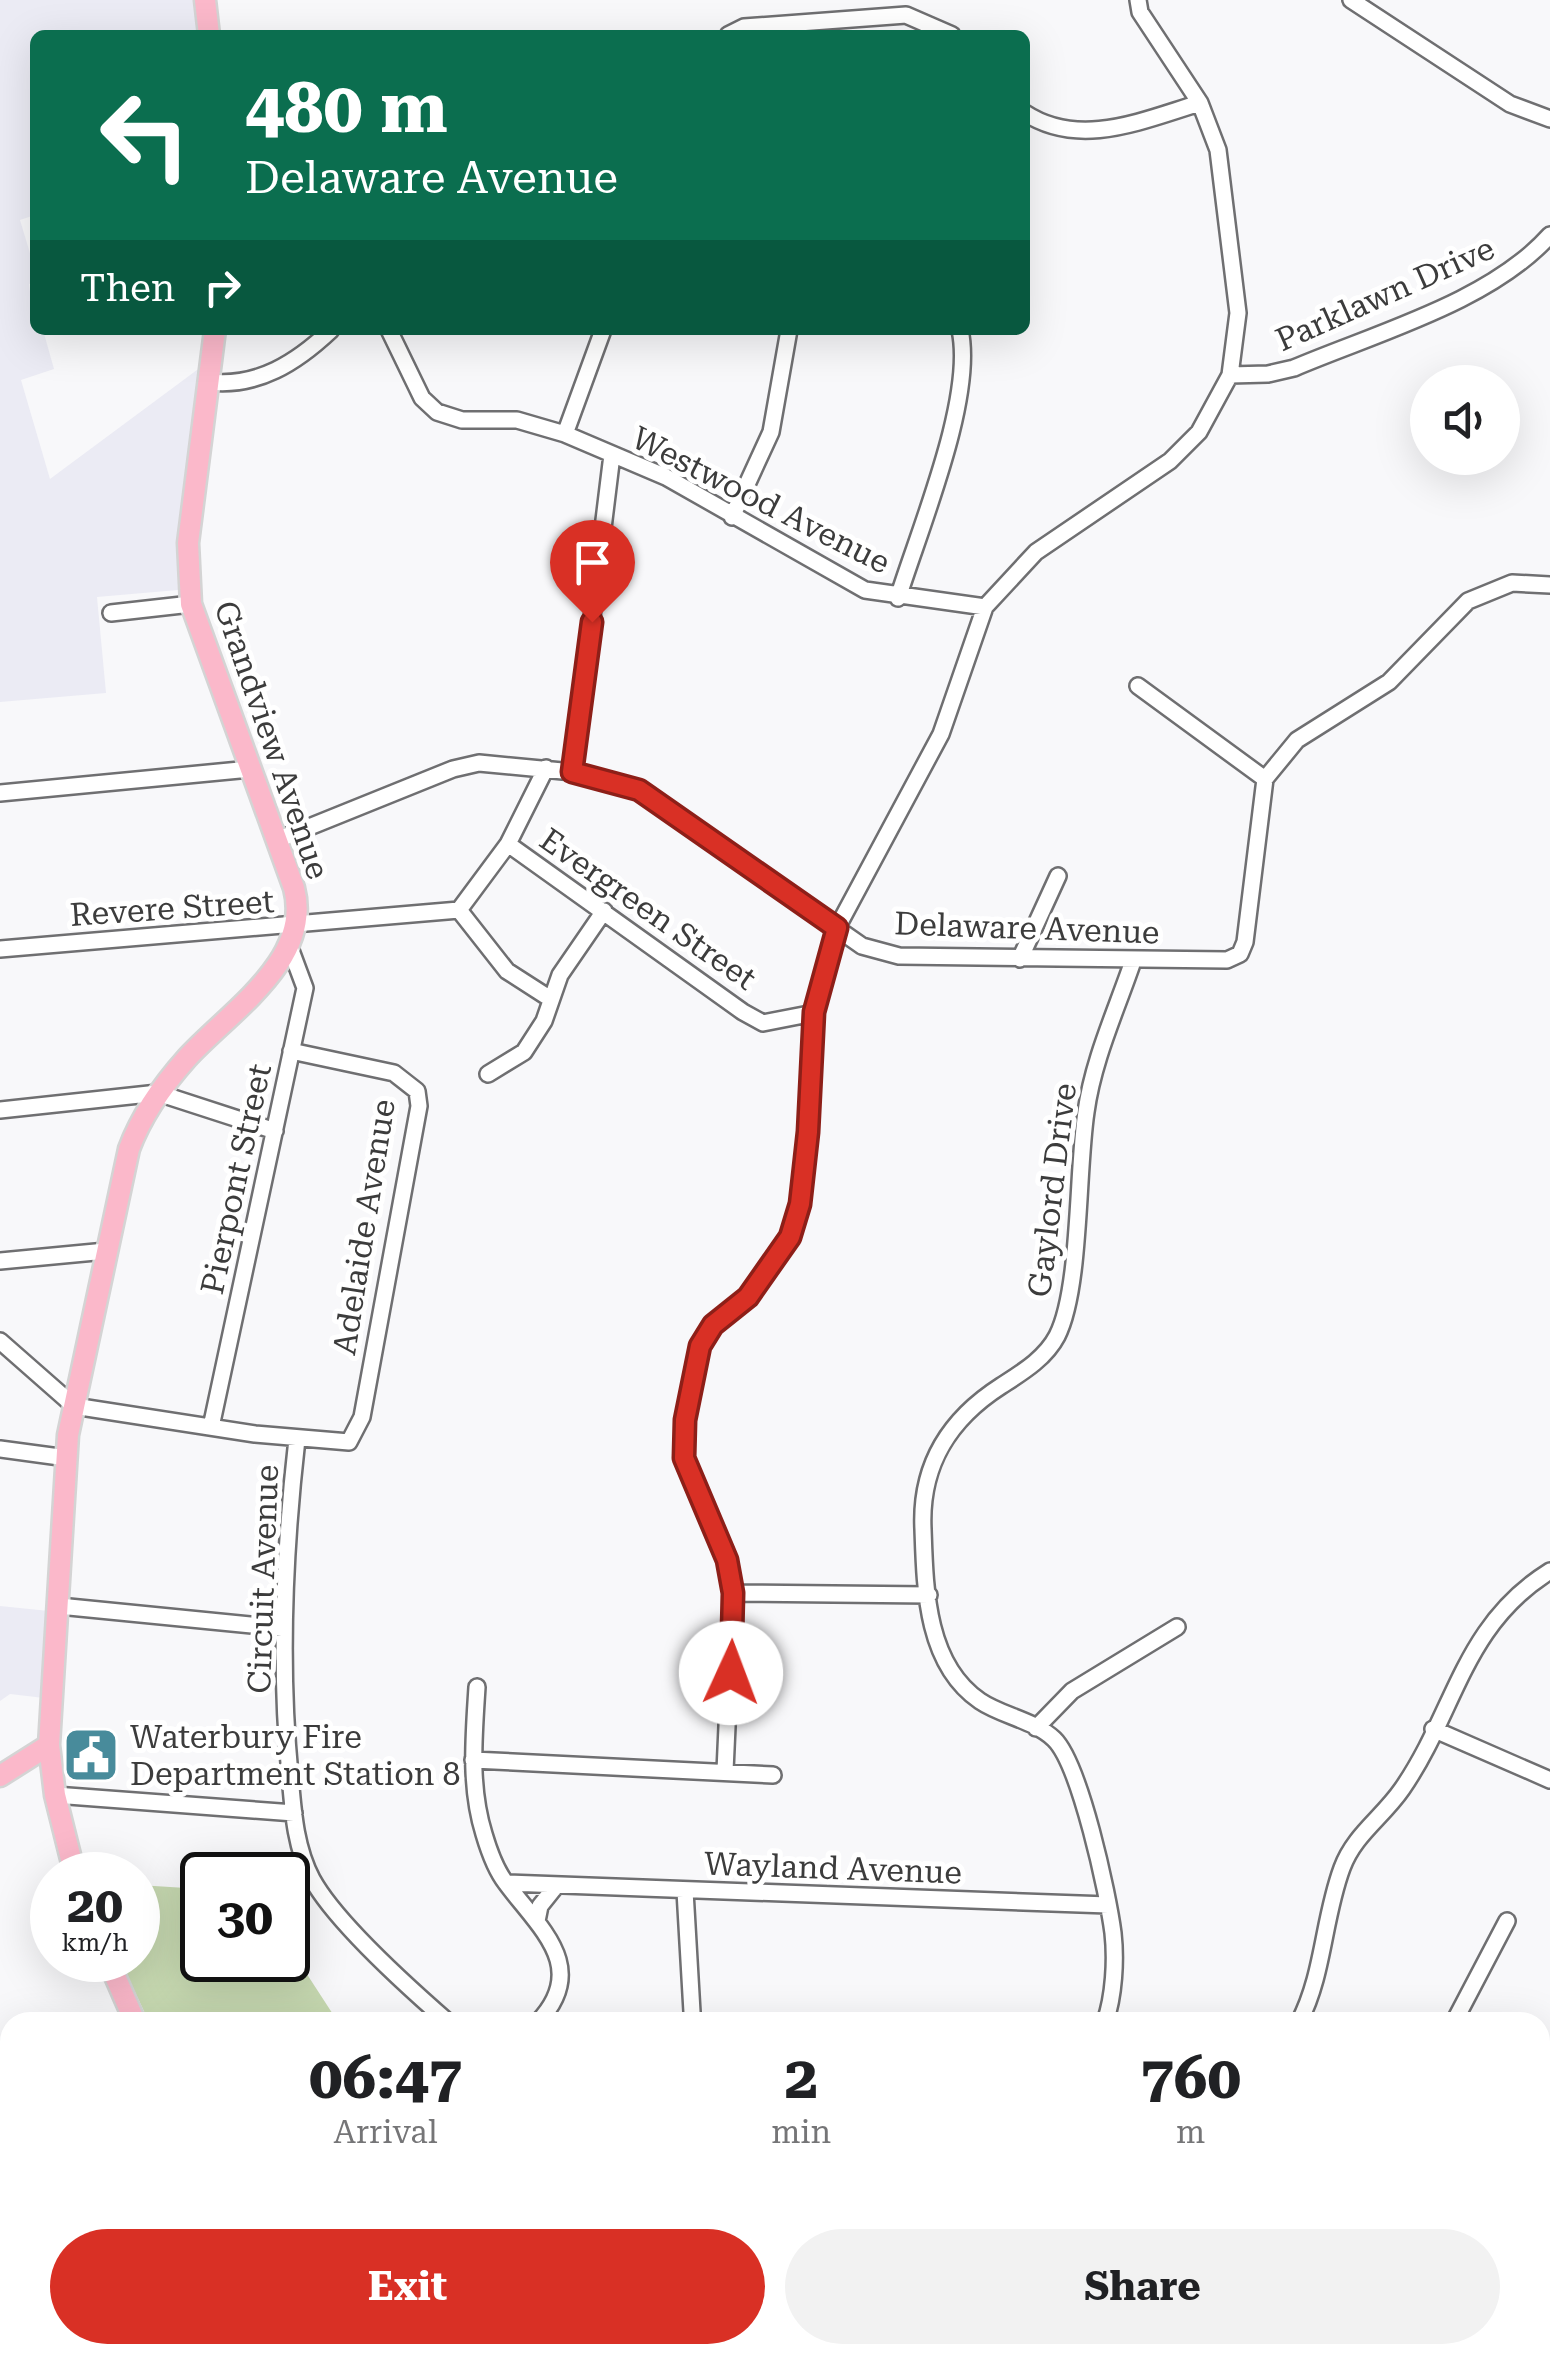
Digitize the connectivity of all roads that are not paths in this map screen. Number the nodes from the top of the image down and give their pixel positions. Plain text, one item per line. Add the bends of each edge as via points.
1 (205, 0) edge
2 (1138, 0) edge
3 (1351, 0) edge
4 (208, 30) edge
5 (738, 30) edge
6 (940, 30) edge
7 (1200, 103) junction
8 (1030, 116) edge
9 (1550, 119) edge
10 (1550, 236) edge
11 (215, 335) edge
12 (324, 335) edge
13 (391, 335) edge
14 (601, 335) edge
15 (788, 335) edge
16 (960, 335) edge
17 (1230, 375) junction
18 (210, 382) junction
19 (565, 434) junction
20 (612, 455) junction
21 (732, 517) junction
22 (1550, 585) edge
23 (898, 598) junction
24 (191, 604) junction
25 (985, 607) junction
26 (111, 613) dead end
27 (1138, 686) dead end
28 (546, 768) junction
29 (250, 769) junction
30 (572, 772) junction
31 (1265, 779) junction
32 (0, 793) edge
33 (277, 840) junction
34 (508, 844) junction
35 (1058, 876) dead end
36 (459, 910) junction
37 (604, 911) junction
38 (837, 928) junction
39 (292, 936) junction
40 (0, 950) edge
41 (1020, 960) junction
42 (1133, 961) junction
43 (549, 998) junction
44 (814, 1012) junction
45 (291, 1051) junction
46 (488, 1074) dead end
47 (158, 1093) junction
48 (0, 1110) edge
49 (275, 1131) junction
50 (106, 1251) junction
51 (0, 1261) edge
52 (0, 1340) edge
53 (74, 1406) junction
54 (212, 1426) junction
55 (297, 1439) junction
56 (0, 1449) edge
57 (67, 1458) junction
58 (1550, 1571) edge
59 (733, 1593) junction
60 (929, 1595) junction
61 (59, 1606) junction
62 (1177, 1627) dead end
63 (282, 1628) junction
64 (477, 1687) dead end
65 (1036, 1728) junction
66 (1433, 1730) junction
67 (49, 1745) junction
68 (472, 1760) junction
69 (725, 1771) junction
70 (773, 1775) dead end
71 (0, 1776) edge
72 (1550, 1780) edge
73 (56, 1795) junction
74 (294, 1813) junction
75 (70, 1852) edge
76 (506, 1883) junction
77 (556, 1886) junction
78 (685, 1891) junction
79 (1108, 1905) junction
80 (1508, 1920) dead end
81 (537, 1921) junction
82 (118, 1982) edge
83 (131, 2012) edge
84 (438, 2012) edge
85 (545, 2012) edge
86 (692, 2012) dead end
87 (1111, 2012) edge
88 (1303, 2012) edge
89 (1459, 2012) edge

1 - 4 main road
2 - 7 street
3 - 9 street via 1510,104
5 - 6 street via 906,15
7 - 8 street via 1093,132
7 - 17 street via 1218,150 1234,270 1238,314
10 - 17 street, Parklawn Drive via 1494,283 1294,368
11 - 18 main road, Grandview Avenue
12 - 18 street via 261,380
13 - 19 street, Westwood Avenue via 422,398 437,412 462,420 518,420
14 - 19 street
15 - 21 street via 771,432
16 - 23 street via 956,410
17 - 25 street via 1199,432 1170,461 1036,552
18 - 24 main road, Grandview Avenue via 187,561
19 - 20 street, Westwood Avenue
20 - 21 street, Westwood Avenue via 666,477
20 - 30 street
21 - 23 street, Westwood Avenue via 865,590
22 - 31 street via 1512,583 1468,601 1389,682 1297,740
23 - 25 street, Westwood Avenue
24 - 26 street
24 - 29 main road, Grandview Avenue
25 - 38 street via 941,734
27 - 31 street
28 - 30 street, Delaware Avenue
28 - 33 street, Delaware Avenue via 503,763 453,770
28 - 34 street
29 - 32 street
29 - 33 main road, Grandview Avenue
30 - 38 street, Delaware Avenue via 639,790
31 - 42 street, Delaware Avenue via 1240,954 1227,960
33 - 39 main road, Grandview Avenue via 296,893
34 - 36 street
34 - 37 street, Evergreen Street
35 - 41 street
36 - 39 street, Revere Street
36 - 43 street via 507,971
37 - 43 street
37 - 44 street, Evergreen Street via 763,1022
38 - 41 street, Delaware Avenue via 862,946 899,956
38 - 44 street
39 - 40 street, Revere Street
39 - 45 street, Pierpont Street via 305,984
39 - 47 main road via 271,972
41 - 42 street, Delaware Avenue
42 - 60 street, Gaylord Drive via 1086,1109 1070,1290 1057,1336 1028,1368 968,1410 928,1468 923,1531
43 - 46 street via 544,1021 524,1052
44 - 59 street via 808,1132 790,1237 748,1297 713,1325 700,1346 685,1420 684,1458 727,1560
45 - 49 street, Pierpont Street
45 - 55 street, Adelaide Avenue via 394,1072 417,1091 419,1106 362,1418 349,1442
47 - 48 street
47 - 49 street
47 - 50 main road via 129,1150
49 - 54 street, Pierpont Street
50 - 51 street
50 - 53 main road
52 - 53 street
53 - 54 street
53 - 57 main road
54 - 55 street
55 - 63 street, Circuit Avenue
56 - 57 street
57 - 61 main road
58 - 66 street via 1500,1611 1476,1641
59 - 60 street
59 - 69 street
60 - 65 street, Gaylord Drive via 933,1634 961,1686
61 - 63 street
61 - 67 main road
62 - 65 street via 1072,1691
63 - 74 street, Circuit Avenue
64 - 68 street
65 - 79 street, Gaylord Drive via 1055,1740 1066,1759
66 - 72 street
66 - 88 street via 1404,1787 1349,1850
67 - 71 main road
67 - 73 main road
68 - 69 street
68 - 76 street via 483,1831
69 - 70 street
73 - 74 street
73 - 75 main road
74 - 84 street, Circuit Avenue via 300,1850 325,1898
76 - 77 street, Wayland Avenue
76 - 81 street
77 - 78 street, Wayland Avenue
77 - 81 street
78 - 79 street, Wayland Avenue
78 - 86 street
79 - 87 street, Gaylord Drive
80 - 89 street
81 - 85 street via 559,1955 558,1993
82 - 83 main road

